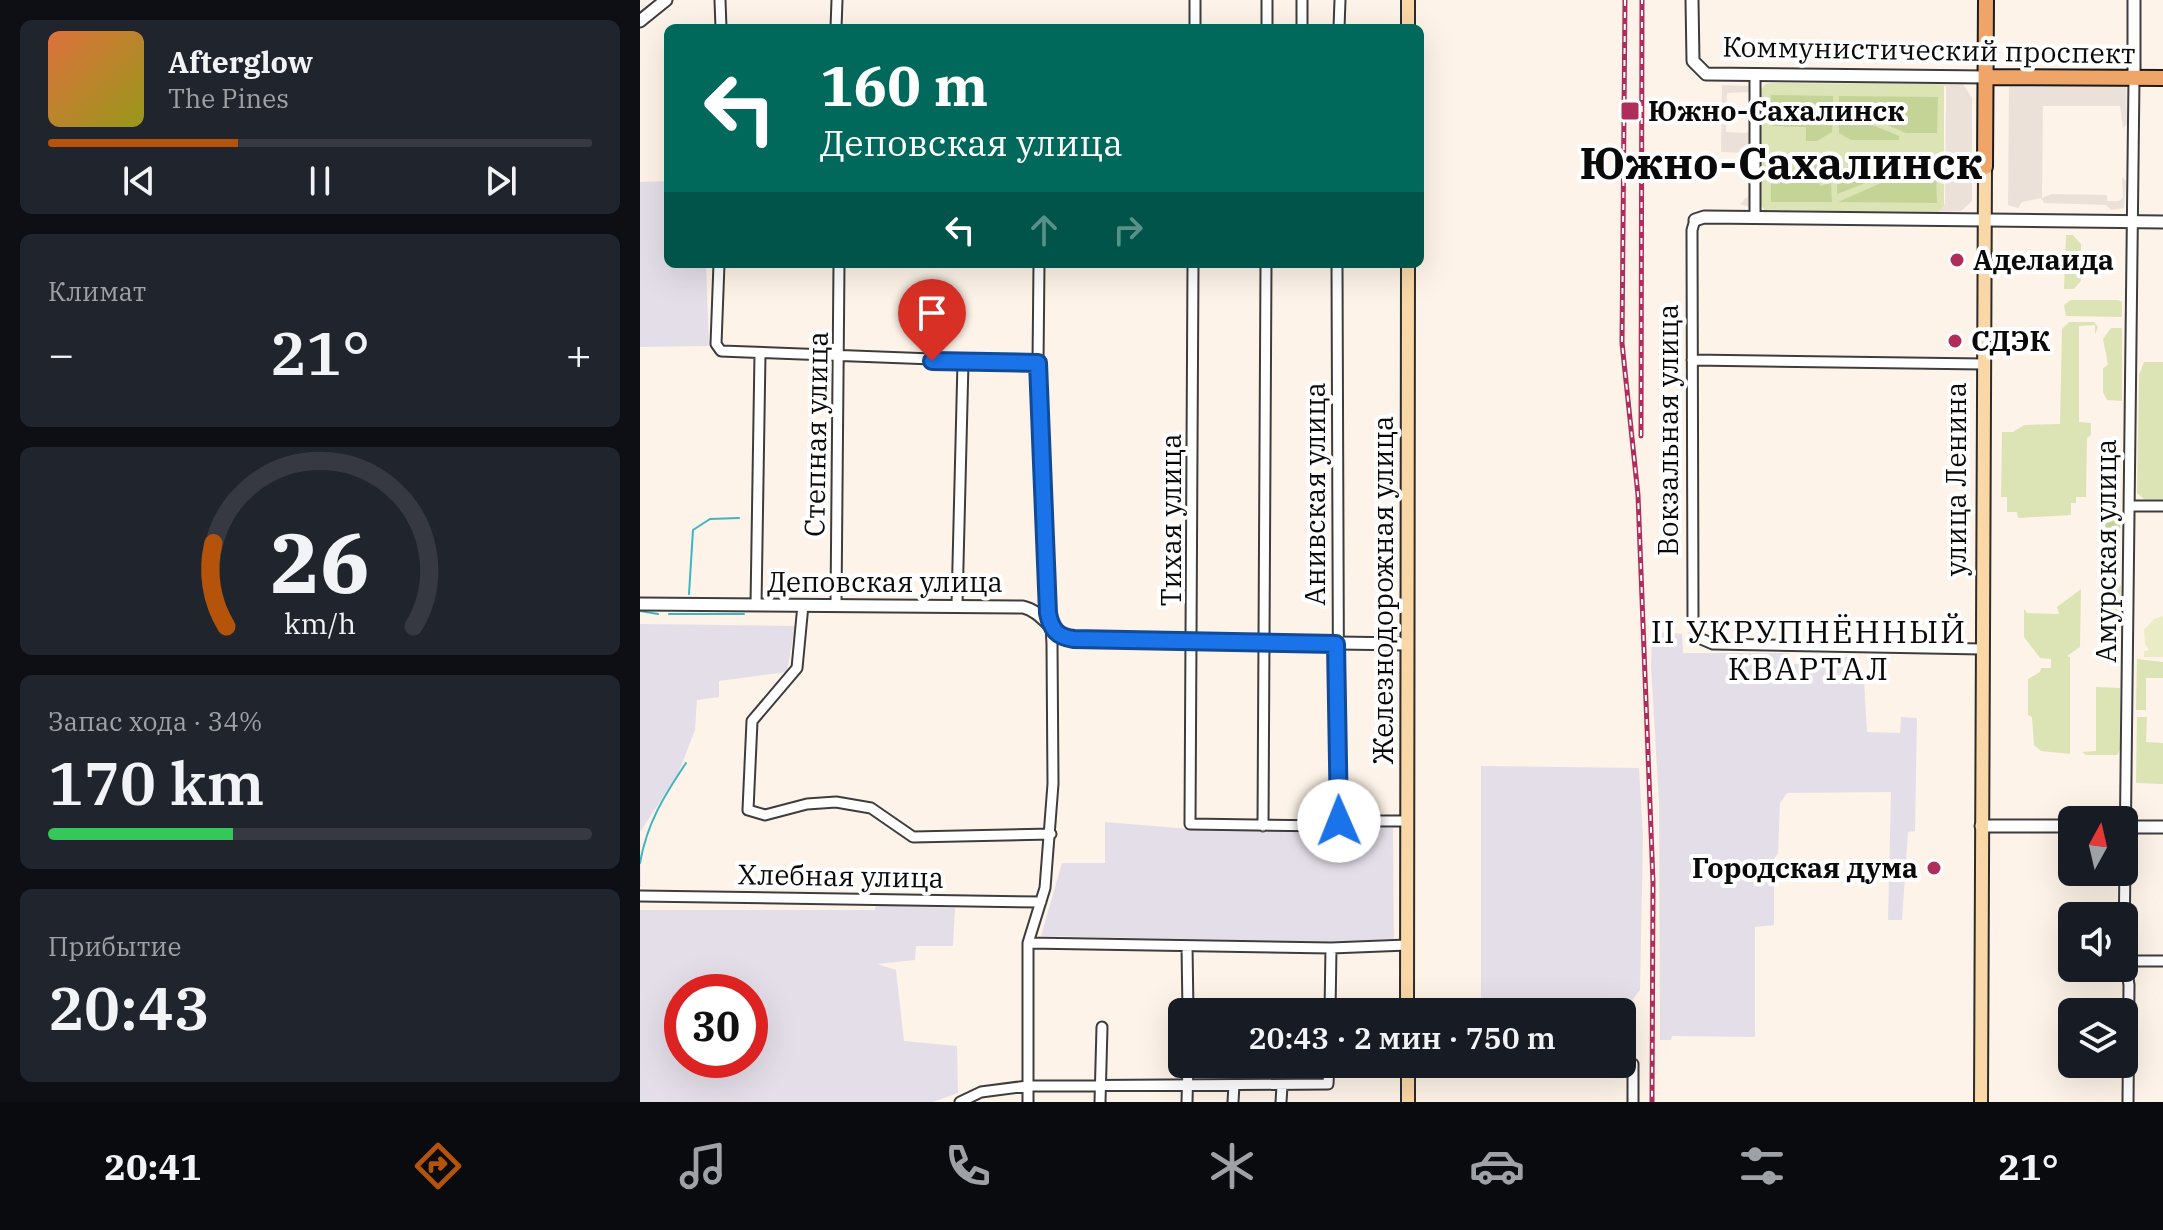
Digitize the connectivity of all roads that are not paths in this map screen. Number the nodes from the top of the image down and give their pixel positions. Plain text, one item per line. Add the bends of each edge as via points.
1 (666, 0) edge
2 (720, 0) edge
3 (837, 0) edge
4 (1195, 0) edge
5 (1267, 0) edge
6 (1302, 0) edge
7 (1340, 0) edge
8 (1408, 0) edge
9 (1692, 0) edge
10 (1986, 0) edge
11 (2134, 0) edge
12 (640, 21) edge
13 (721, 24) edge
14 (836, 24) edge
15 (1195, 24) edge
16 (1267, 24) edge
17 (1302, 24) edge
18 (1339, 24) edge
19 (1408, 24) edge
20 (1755, 74) junction
21 (1986, 77) junction
22 (2134, 78) junction
23 (2163, 78) edge
24 (1985, 167) joint
25 (1755, 217) junction
26 (1985, 218) junction
27 (1695, 220) joint
28 (2132, 222) junction
29 (2163, 222) edge
30 (719, 268) edge
31 (839, 268) edge
32 (1039, 268) edge
33 (1193, 268) edge
34 (1266, 268) edge
35 (1337, 268) edge
36 (1408, 268) edge
37 (760, 354) junction
38 (840, 358) junction
39 (1692, 360) junction
40 (963, 362) junction
41 (1038, 363) junction
42 (1983, 364) junction
43 (2131, 506) junction
44 (2163, 506) edge
45 (640, 604) edge
46 (836, 604) junction
47 (756, 605) junction
48 (803, 605) junction
49 (957, 605) junction
50 (1051, 628) junction
51 (1192, 642) junction
52 (1264, 644) junction
53 (1336, 644) junction
54 (1406, 644) junction
55 (1982, 649) junction
56 (2125, 806) edge
57 (1339, 821) junction
58 (1408, 821) junction
59 (1263, 826) junction
60 (1981, 826) junction
61 (2058, 826) edge
62 (2138, 827) edge
63 (2163, 827) edge
64 (1051, 834) junction
65 (640, 896) edge
66 (1041, 902) junction
67 (1028, 943) junction
68 (1407, 945) junction
69 (1187, 946) junction
70 (1331, 948) junction
71 (2138, 961) edge
72 (2163, 961) edge
73 (2129, 982) edge
74 (1188, 998) edge
75 (1330, 998) edge
76 (1407, 998) edge
77 (1102, 1027) dead end
78 (1188, 1078) edge
79 (1328, 1078) edge
80 (1408, 1078) edge
81 (1633, 1078) edge
82 (1188, 1083) junction
83 (1234, 1085) junction
84 (1027, 1086) junction
85 (1100, 1086) junction
86 (1282, 1086) junction
87 (960, 1102) edge
88 (1028, 1102) edge
89 (1100, 1102) edge
90 (1187, 1102) edge
91 (1233, 1102) edge
92 (1281, 1102) edge
93 (1408, 1102) edge
94 (1633, 1102) edge
95 (1981, 1102) edge
96 (2128, 1102) edge

1 - 12 street
2 - 13 street
3 - 14 street
4 - 15 street
5 - 16 street
6 - 17 street
7 - 18 street
8 - 19 main road
9 - 20 street, Коммунистический проспект via 1696,68 1706,74
10 - 21 main road, улица Ленина
11 - 22 street, Амурская улица
20 - 21 street, Коммунистический проспект
20 - 25 street
21 - 22 main road, Коммунистический проспект
21 - 24 main road, улица Ленина
22 - 23 main road, Коммунистический проспект
22 - 28 street, Амурская улица
24 - 26 main road, улица Ленина
25 - 26 street
25 - 27 street
26 - 28 street
26 - 42 main road, улица Ленина
27 - 39 street, Вокзальная улица
28 - 29 street
28 - 43 street, Амурская улица
30 - 37 street via 716,344 721,351
31 - 38 street, Степная улица
32 - 41 street
33 - 51 street, Тихая улица
34 - 52 street
35 - 53 street, Анивская улица
36 - 54 main road, Железнодорожная улица
37 - 38 street
37 - 47 street
38 - 40 street
38 - 46 street, Степная улица
39 - 42 street
39 - 55 street, Вокзальная улица via 1693,624 1699,638 1713,644
40 - 41 street
40 - 49 street
41 - 50 street
42 - 55 main road, улица Ленина
43 - 44 street
43 - 56 street, Амурская улица
45 - 47 street, Деповская улица
46 - 48 street, Деповская улица
46 - 49 street, Деповская улица
47 - 48 street, Деповская улица
48 - 64 street via 797,668 752,721 748,810 765,815 836,802 871,808 913,837
49 - 50 street, Деповская улица via 1023,607
50 - 51 street, Деповская улица via 1074,639
50 - 64 street
51 - 52 street, Деповская улица
51 - 59 street, Тихая улица via 1190,824
52 - 53 street, Деповская улица
52 - 59 street
53 - 54 street, Деповская улица
53 - 57 street, Анивская улица
54 - 58 main road, Железнодорожная улица
55 - 60 main road, улица Ленина
57 - 58 street
57 - 59 street via 1331,826
58 - 68 main road, Железнодорожная улица
60 - 61 street
60 - 95 main road, улица Ленина
62 - 63 street
64 - 66 street
65 - 66 street, Хлебная улица
66 - 67 street
67 - 69 street
67 - 84 street
68 - 70 street
68 - 76 main road, Железнодорожная улица
69 - 70 street
69 - 74 street
70 - 75 street
71 - 72 street
73 - 96 street, Амурская улица
77 - 85 street
78 - 82 street
79 - 86 street via 1328,1084
80 - 93 main road
81 - 94 street
82 - 83 street
82 - 85 street
82 - 90 street
83 - 86 street
83 - 91 street
84 - 85 street
84 - 87 street via 981,1092
84 - 88 street
85 - 89 street
86 - 92 street

